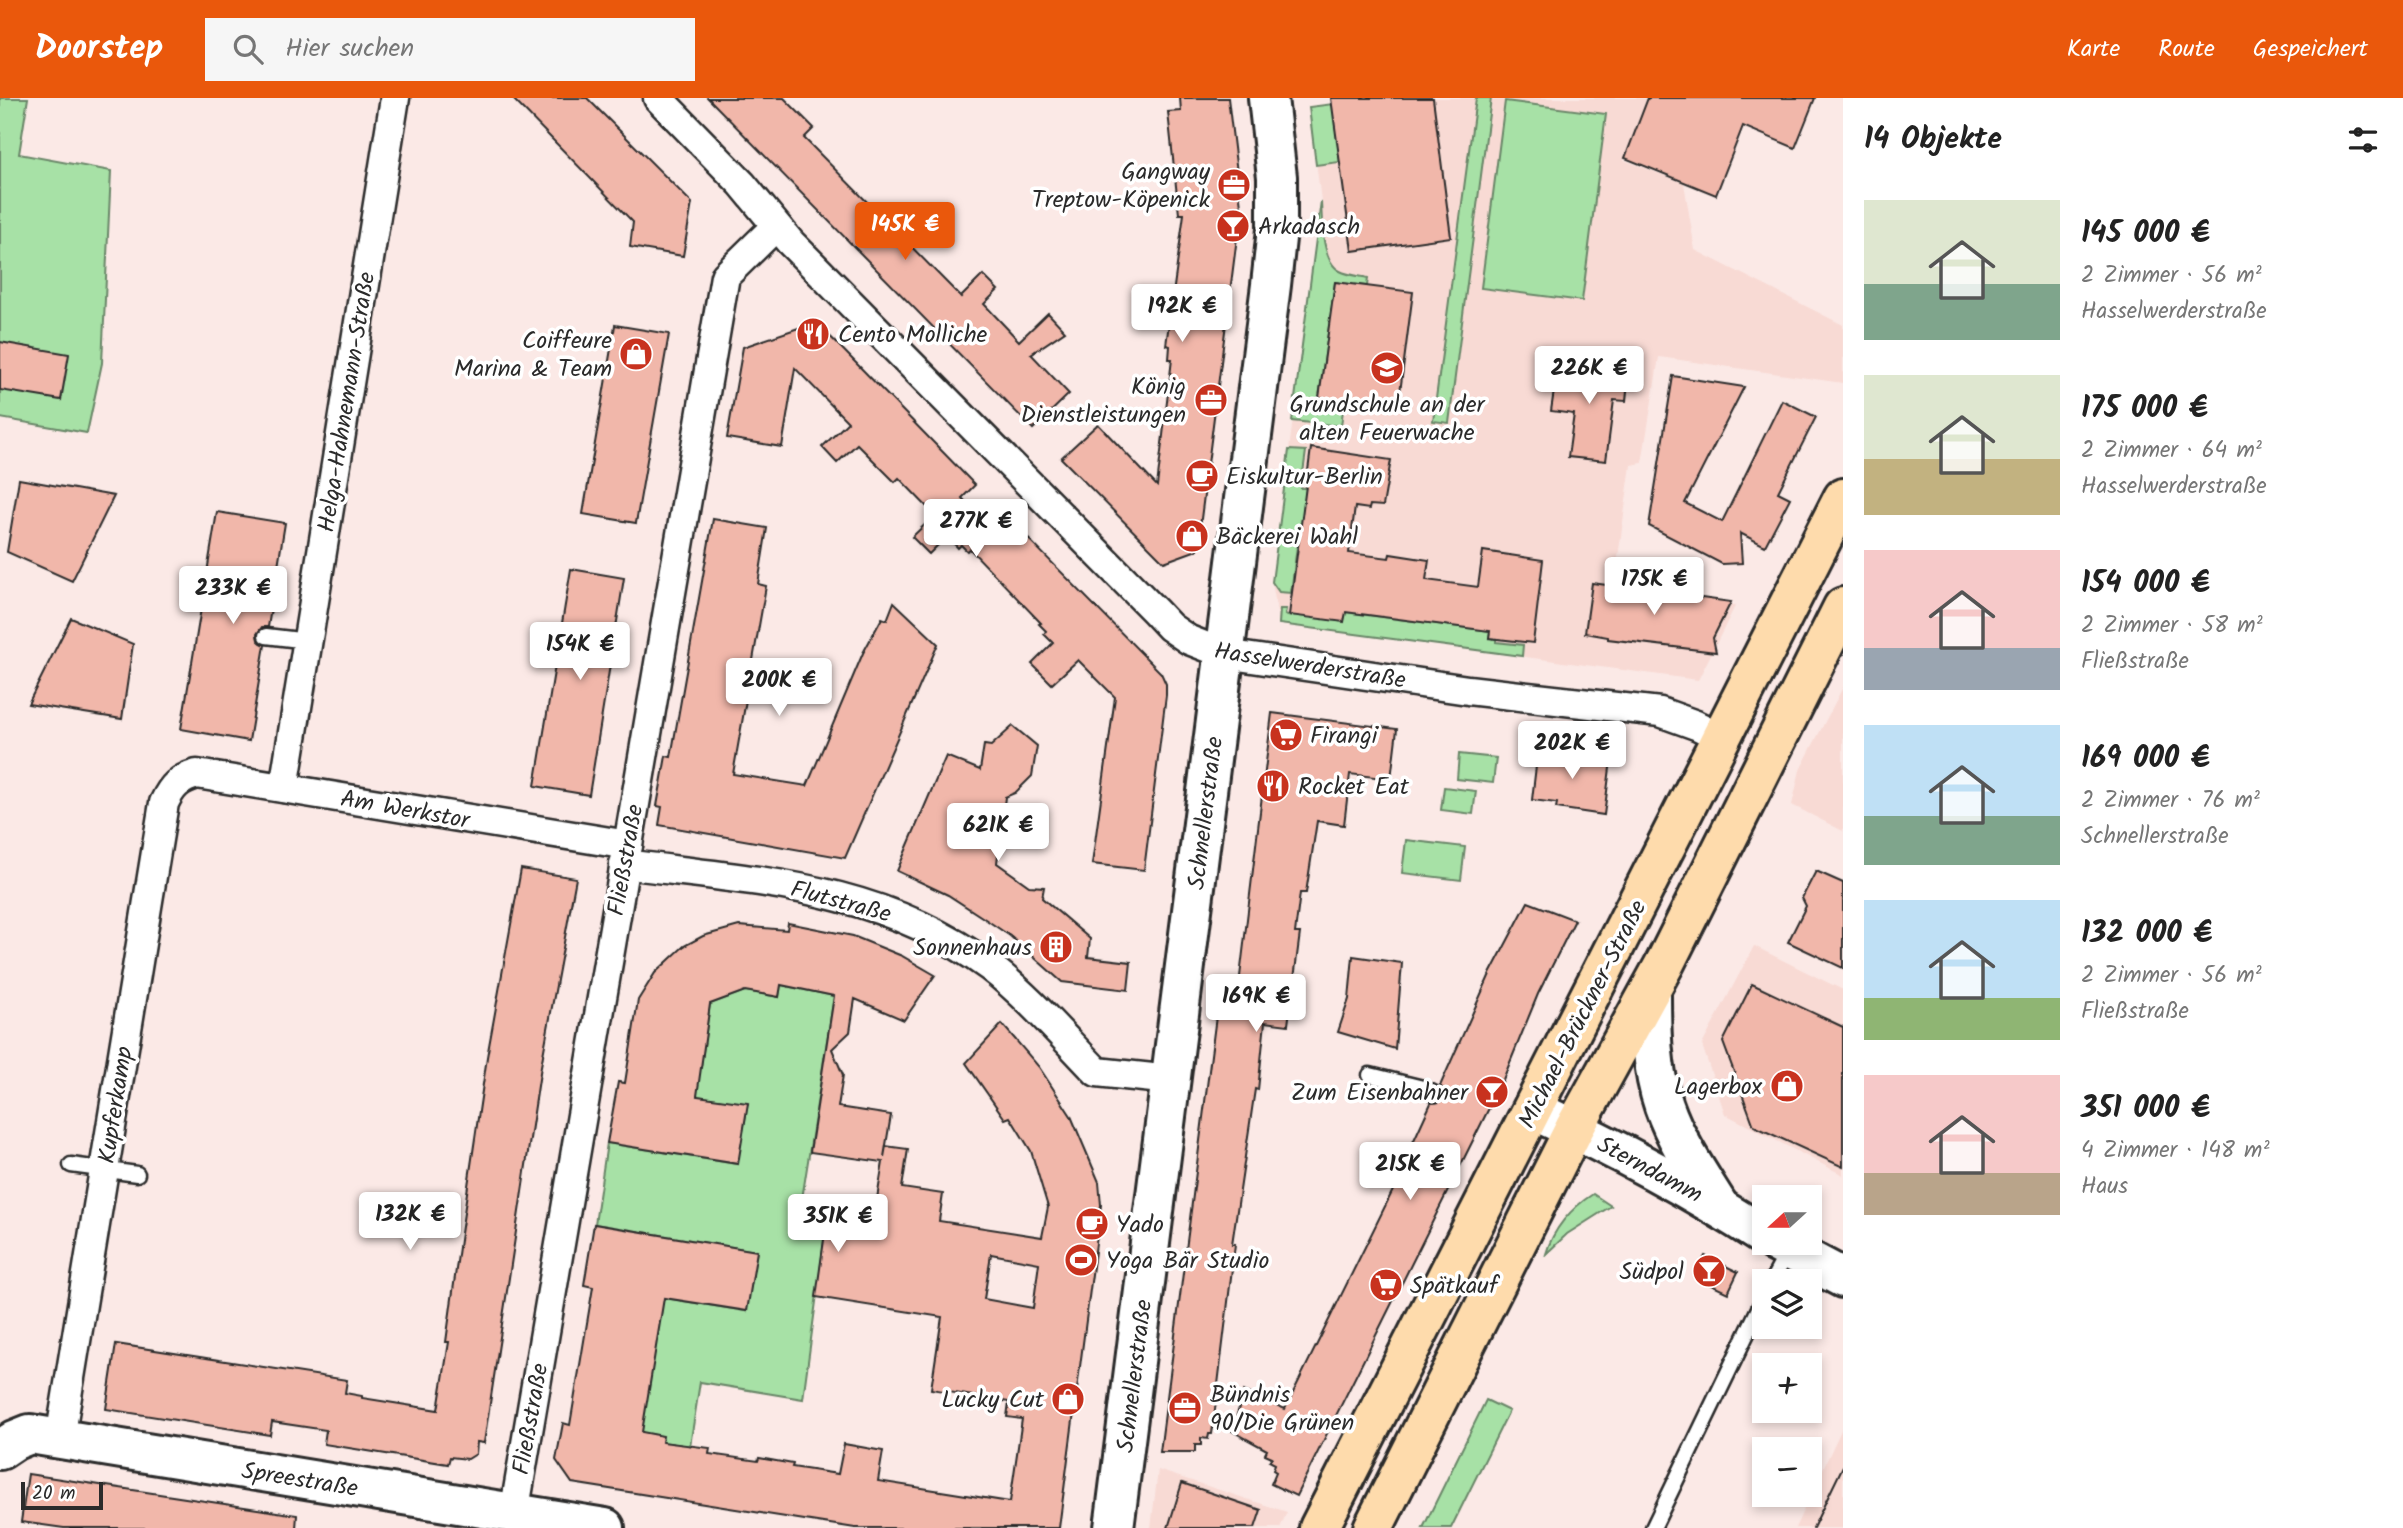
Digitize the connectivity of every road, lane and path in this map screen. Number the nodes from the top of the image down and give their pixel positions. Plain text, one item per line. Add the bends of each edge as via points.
1 (395, 98) edge
2 (658, 98) edge
3 (1268, 98) edge
4 (775, 227) junction
5 (1843, 498) edge
6 (1843, 607) edge
7 (266, 636) dead end
8 (307, 641) junction
9 (1225, 653) junction
10 (1723, 738) junction
11 (183, 778) joint
12 (284, 788) junction
13 (626, 854) junction
14 (1651, 989) junction
15 (1370, 1075) dead end
16 (1171, 1080) junction
17 (1435, 1094) dead end
18 (1533, 1110) junction
19 (1574, 1129) junction
20 (71, 1165) dead end
21 (104, 1170) junction
22 (137, 1174) dead end
23 (1719, 1207) junction
24 (1752, 1234) edge
25 (1783, 1255) edge
26 (1843, 1278) edge
27 (1752, 1323) edge
28 (6, 1439) edge
29 (61, 1440) junction
30 (514, 1514) junction
31 (605, 1528) edge
32 (1114, 1528) edge
33 (1319, 1528) edge
34 (1373, 1528) edge
35 (1653, 1528) edge

1 - 8 street, Helga-Hahnemann-Straße
2 - 4 street, Hasselwerderstraße via 742,184
3 - 9 street, Schnellerstraße via 1277,177 1277,229
4 - 9 street, Hasselwerderstraße via 1170,627 1189,640
4 - 13 street, Fließstraße via 725,276
5 - 10 main road, Michael-Brückner-Straße
6 - 14 main road, Michael-Brückner-Straße
7 - 8 lane
8 - 12 street, Helga-Hahnemann-Straße
9 - 10 street, Hasselwerderstraße via 1455,688 1660,712
9 - 16 street, Schnellerstraße
10 - 18 main road, Michael-Brückner-Straße
11 - 12 street, Am Werkstor via 197,774
11 - 21 street, Kupferkamp via 172,786 164,803
12 - 13 street, Am Werkstor
13 - 16 street, Flutstraße via 798,887 869,904 921,924 993,969 1097,1072
13 - 30 street, Fließstraße
14 - 19 main road, Michael-Brückner-Straße
14 - 23 street via 1651,1033 1664,1108
15 - 17 lane
16 - 32 street, Schnellerstraße
18 - 19 street, Sterndamm
18 - 33 main road, Michael-Brückner-Straße
19 - 23 street, Sterndamm
19 - 34 main road, Michael-Brückner-Straße
20 - 21 lane
21 - 22 lane
21 - 29 street, Kupferkamp
23 - 24 street, Sterndamm
25 - 26 street, Sterndamm
27 - 35 lane
28 - 29 street, Spreestraße via 30,1434
29 - 30 street, Spreestraße
30 - 31 street, Spreestraße

